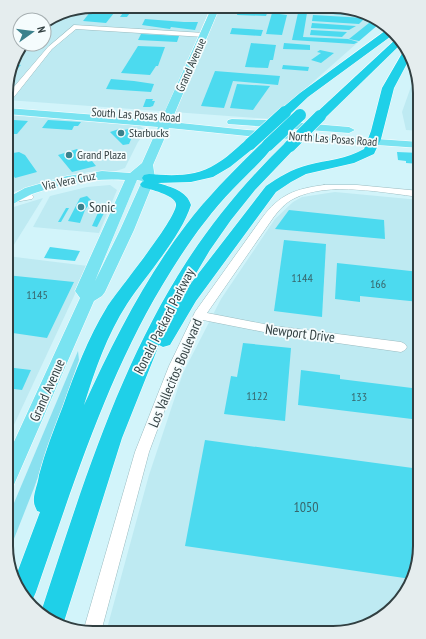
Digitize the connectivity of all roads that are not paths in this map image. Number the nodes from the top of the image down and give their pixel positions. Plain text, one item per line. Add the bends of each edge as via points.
1 (213, 13) edge
2 (387, 34) edge
3 (388, 34) edge
4 (204, 35) junction
5 (396, 43) edge
6 (401, 52) edge
7 (405, 58) edge
8 (13, 93) edge
9 (317, 99) dead end
10 (13, 106) edge
11 (13, 111) edge
12 (303, 112) dead end
13 (320, 116) junction
14 (166, 121) junction
15 (266, 123) joint
16 (413, 135) edge
17 (375, 137) junction
18 (255, 140) junction
19 (413, 144) edge
20 (141, 177) junction
21 (413, 193) edge
22 (28, 197) joint
23 (13, 200) edge
24 (13, 201) edge
25 (106, 237) junction
26 (109, 268) junction
27 (88, 298) junction
28 (199, 315) junction
29 (401, 347) dead end
30 (141, 364) junction
31 (13, 465) edge
32 (25, 586) edge
33 (54, 615) edge
34 (94, 626) edge

1 - 4 main road, Grand Avenue
2 - 18 highway, bridge via 304,95
3 - 9 highway
4 - 8 street via 74,27 50,48
4 - 14 main road, Grand Avenue
5 - 13 highway, Ronald Packard Parkway
6 - 13 highway via 373,78
7 - 17 highway via 386,94
10 - 14 main road, South Las Posas Road
11 - 14 main road, South Las Posas Road
12 - 18 highway, Ronald Packard Parkway, bridge
13 - 30 highway, Ronald Packard Parkway, bridge via 237,202 198,257 170,304
14 - 15 main road, South Las Posas Road
14 - 18 main road, South Las Posas Road
14 - 20 main road, Grand Avenue
15 - 17 main road, North Las Posas Road
16 - 17 main road, North Las Posas Road
17 - 18 main road, North Las Posas Road
17 - 19 main road, North Las Posas Road
17 - 30 highway via 372,148 364,155 300,172 272,189 190,297 166,336
18 - 20 highway via 216,170 203,175 175,180
18 - 32 highway, Ronald Packard Parkway via 237,175 191,230 145,300 121,345 71,458
20 - 22 main road, Via Vera Cruz via 79,184
20 - 23 main road, Via Vera Cruz via 102,175 67,180 29,191
20 - 25 main road, Grand Avenue
20 - 26 main road, Grand Avenue
20 - 32 highway via 178,196 184,207 182,214 119,302 95,348 55,460
21 - 28 street, Los Vallecitos Boulevard via 335,187 311,189 295,194 277,206
22 - 24 street, Via Vera Cruz
25 - 26 main road via 112,240 108,258
25 - 27 main road, Grand Avenue via 83,291
26 - 27 main road, Grand Avenue via 97,292
27 - 31 main road, Grand Avenue
28 - 29 street, Newport Drive via 255,328
28 - 34 street, Los Vallecitos Boulevard via 175,366 142,452
30 - 33 highway, Ronald Packard Parkway via 118,422

